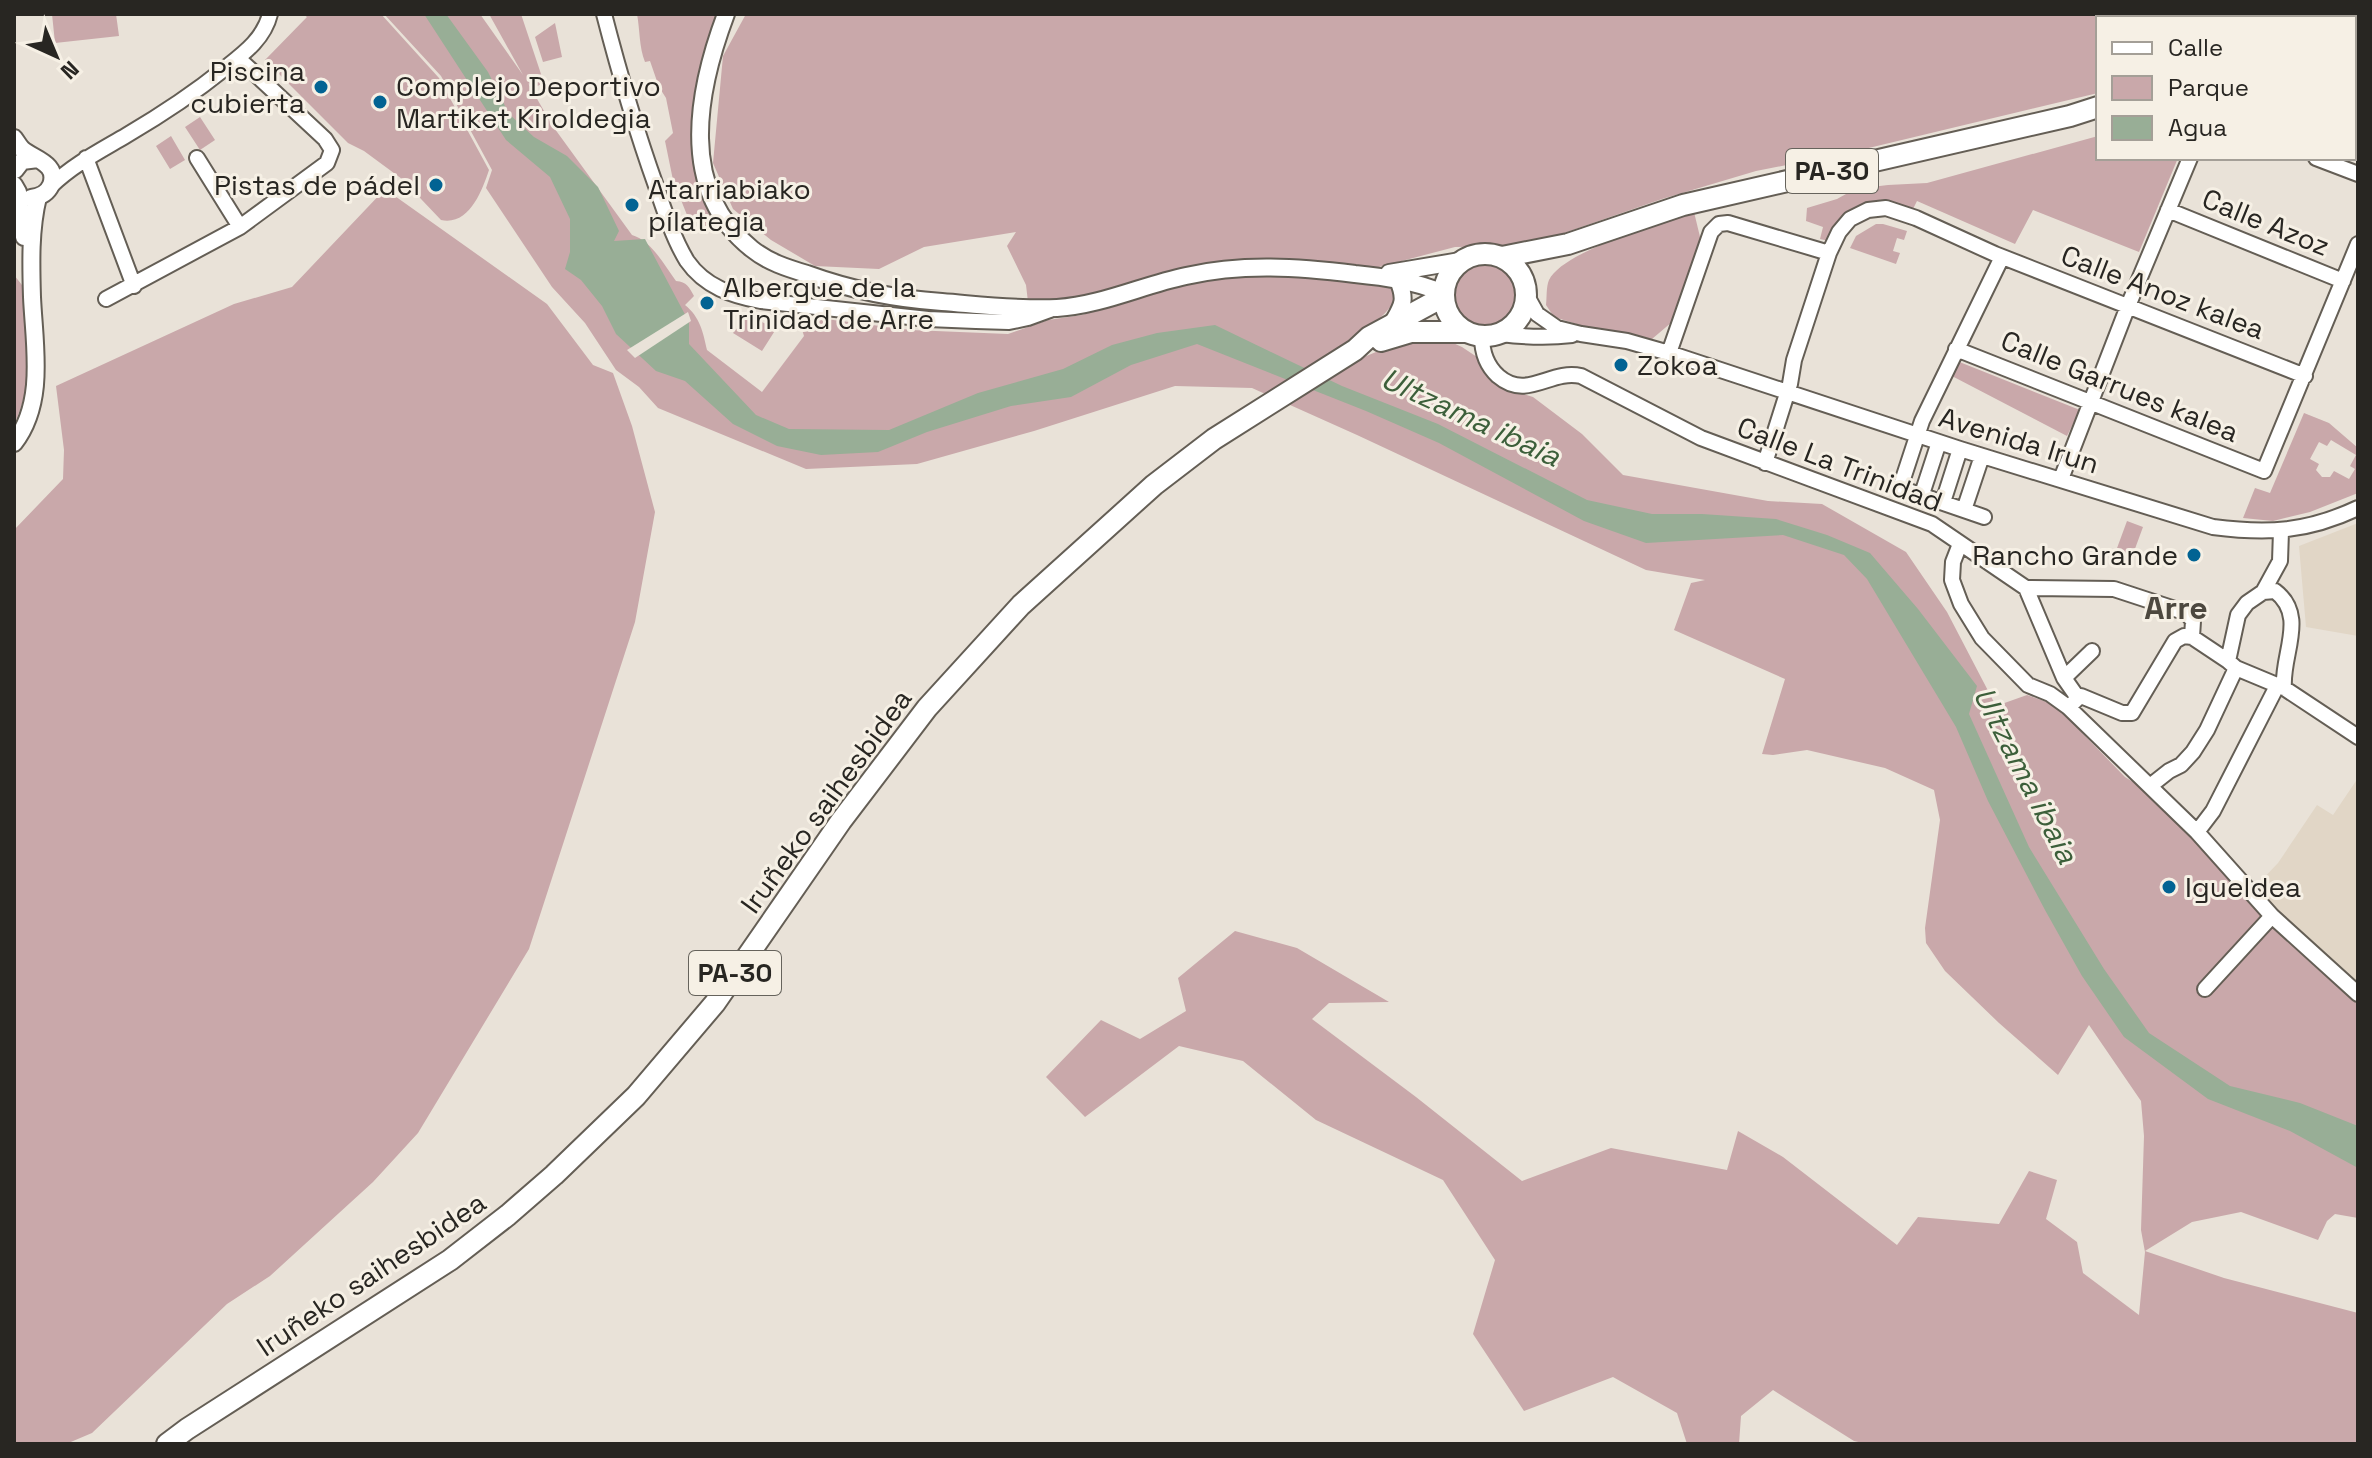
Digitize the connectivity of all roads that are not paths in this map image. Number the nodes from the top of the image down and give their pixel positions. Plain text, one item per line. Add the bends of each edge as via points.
1 (270, 14) edge
2 (604, 14) edge
3 (726, 14) edge
4 (238, 58) junction
5 (2096, 108) edge
6 (14, 138) edge
7 (86, 158) junction
8 (197, 158) dead end
9 (41, 160) junction
10 (2189, 160) edge
11 (2321, 160) edge
12 (14, 163) edge
13 (14, 171) edge
14 (2358, 174) edge
15 (16, 188) edge
16 (44, 192) junction
17 (2168, 210) junction
18 (240, 227) junction
19 (1568, 244) junction
20 (2358, 244) edge
21 (1829, 253) junction
22 (1502, 257) junction
23 (2002, 257) junction
24 (1460, 261) junction
25 (1375, 276) junction
26 (1398, 280) junction
27 (2343, 281) junction
28 (134, 286) junction
29 (1526, 290) junction
30 (32, 294) junction
31 (1443, 295) junction
32 (106, 299) dead end
33 (2128, 306) junction
34 (1056, 308) junction
35 (1392, 324) junction
36 (1482, 334) junction
37 (1581, 334) junction
38 (1956, 349) junction
39 (1669, 353) junction
40 (1347, 354) junction
41 (2305, 376) junction
42 (1787, 393) junction
43 (2091, 401) junction
44 (1916, 435) junction
45 (1939, 442) junction
46 (14, 443) edge
47 (1960, 449) junction
48 (1982, 456) junction
49 (1765, 463) junction
50 (2061, 479) junction
51 (1922, 494) junction
52 (1943, 502) junction
53 (2358, 508) edge
54 (1964, 510) junction
55 (1984, 517) dead end
56 (2281, 531) junction
57 (1960, 544) junction
58 (2026, 588) junction
59 (2263, 592) junction
60 (2192, 637) junction
61 (2092, 651) dead end
62 (2232, 665) junction
63 (2064, 678) junction
64 (2280, 687) junction
65 (2073, 703) junction
66 (2358, 737) edge
67 (2150, 786) junction
68 (2197, 832) junction
69 (2272, 916) junction
70 (2205, 989) dead end
71 (2358, 994) edge
72 (167, 1444) edge

1 - 4 street via 266,29
2 - 34 street via 668,219 685,255 718,289 761,301 976,321 1009,322
3 - 34 main road via 702,93 701,151 717,206 752,249 774,263 839,286 903,299
4 - 7 street via 167,111
4 - 18 street via 332,150 327,163
5 - 19 highway, PA-30 via 1683,205
6 - 9 main road
7 - 9 street via 65,165
7 - 16 street
7 - 28 street
8 - 18 street
9 - 13 main road via 22,161
9 - 16 main road via 52,173
10 - 17 street
11 - 14 street
12 - 13 main road
15 - 16 main road via 27,197
15 - 30 main road
16 - 30 main road via 32,219
17 - 27 street, Calle Azoz
17 - 33 street
18 - 28 street
19 - 22 highway, PA-30
19 - 29 highway, PA-30 via 1544,262
20 - 27 street
21 - 23 street, Calle Anoz kalea via 1850,219 1886,208
21 - 39 street via 1719,224 1711,232
21 - 42 street, Calle Anoz kalea
22 - 24 highway, PA-30 via 1481,253
22 - 29 highway via 1517,268
23 - 33 street, Calle Anoz kalea
23 - 38 street, Calle Garrues kalea
24 - 25 main road
24 - 31 highway via 1446,278
25 - 26 main road
25 - 34 main road via 1236,267
26 - 31 main road via 1417,282
26 - 35 main road via 1403,305
27 - 41 street
28 - 32 street
29 - 36 highway, PA-30 via 1523,311 1514,324
29 - 37 street via 1547,322
30 - 46 main road via 35,386 30,412
31 - 35 highway, Iruñeko saihesbidea / PA-30
31 - 36 highway via 1449,317
33 - 41 street, Calle Anoz kalea
33 - 43 street
35 - 40 highway, Iruñeko saihesbidea / PA-30
36 - 37 street
36 - 40 highway, Iruñeko saihesbidea / PA-30 via 1411,332
36 - 49 street, Calle La Trinidad via 1482,352 1506,382 1523,387 1570,373 1581,376 1701,438
37 - 39 street, Avenida Irun
38 - 43 street, Calle Garrues kalea
38 - 44 street, Calle Garrues kalea
39 - 42 street, Avenida Irun
40 - 72 highway, Iruñeko saihesbidea / PA-30 via 1232,426 1154,485 1021,605 927,708 715,1003 636,1096 554,1175 450,1260
41 - 43 street, Calle Garrues kalea via 2264,471
42 - 44 street, Avenida Irun
42 - 49 street, Calle Anoz kalea
43 - 50 street
44 - 45 street, Avenida Irun
44 - 51 street via 1900,488
45 - 47 street, Avenida Irun
45 - 51 street
47 - 48 street, Avenida Irun
47 - 52 street
48 - 50 street, Avenida Irun
48 - 54 street
49 - 57 street, Calle La Trinidad via 1932,524
50 - 56 street, Avenida Irun via 2213,527
51 - 52 street
52 - 54 street
53 - 56 street, Avenida Irun
54 - 55 street
56 - 59 street via 2280,561
57 - 58 street, Calle La Trinidad
57 - 65 street via 1952,580 1982,638 2028,685
58 - 60 street via 2114,589 2187,613 2193,621
58 - 63 street
59 - 62 street via 2238,615
59 - 64 street via 2283,597 2293,625
60 - 62 street
60 - 65 street via 2175,641 2132,713 2081,696
61 - 63 street
62 - 64 street
62 - 67 street via 2193,752
63 - 65 street
64 - 66 street
64 - 68 street
65 - 67 street
67 - 68 street
68 - 69 street
69 - 70 street
69 - 71 street

